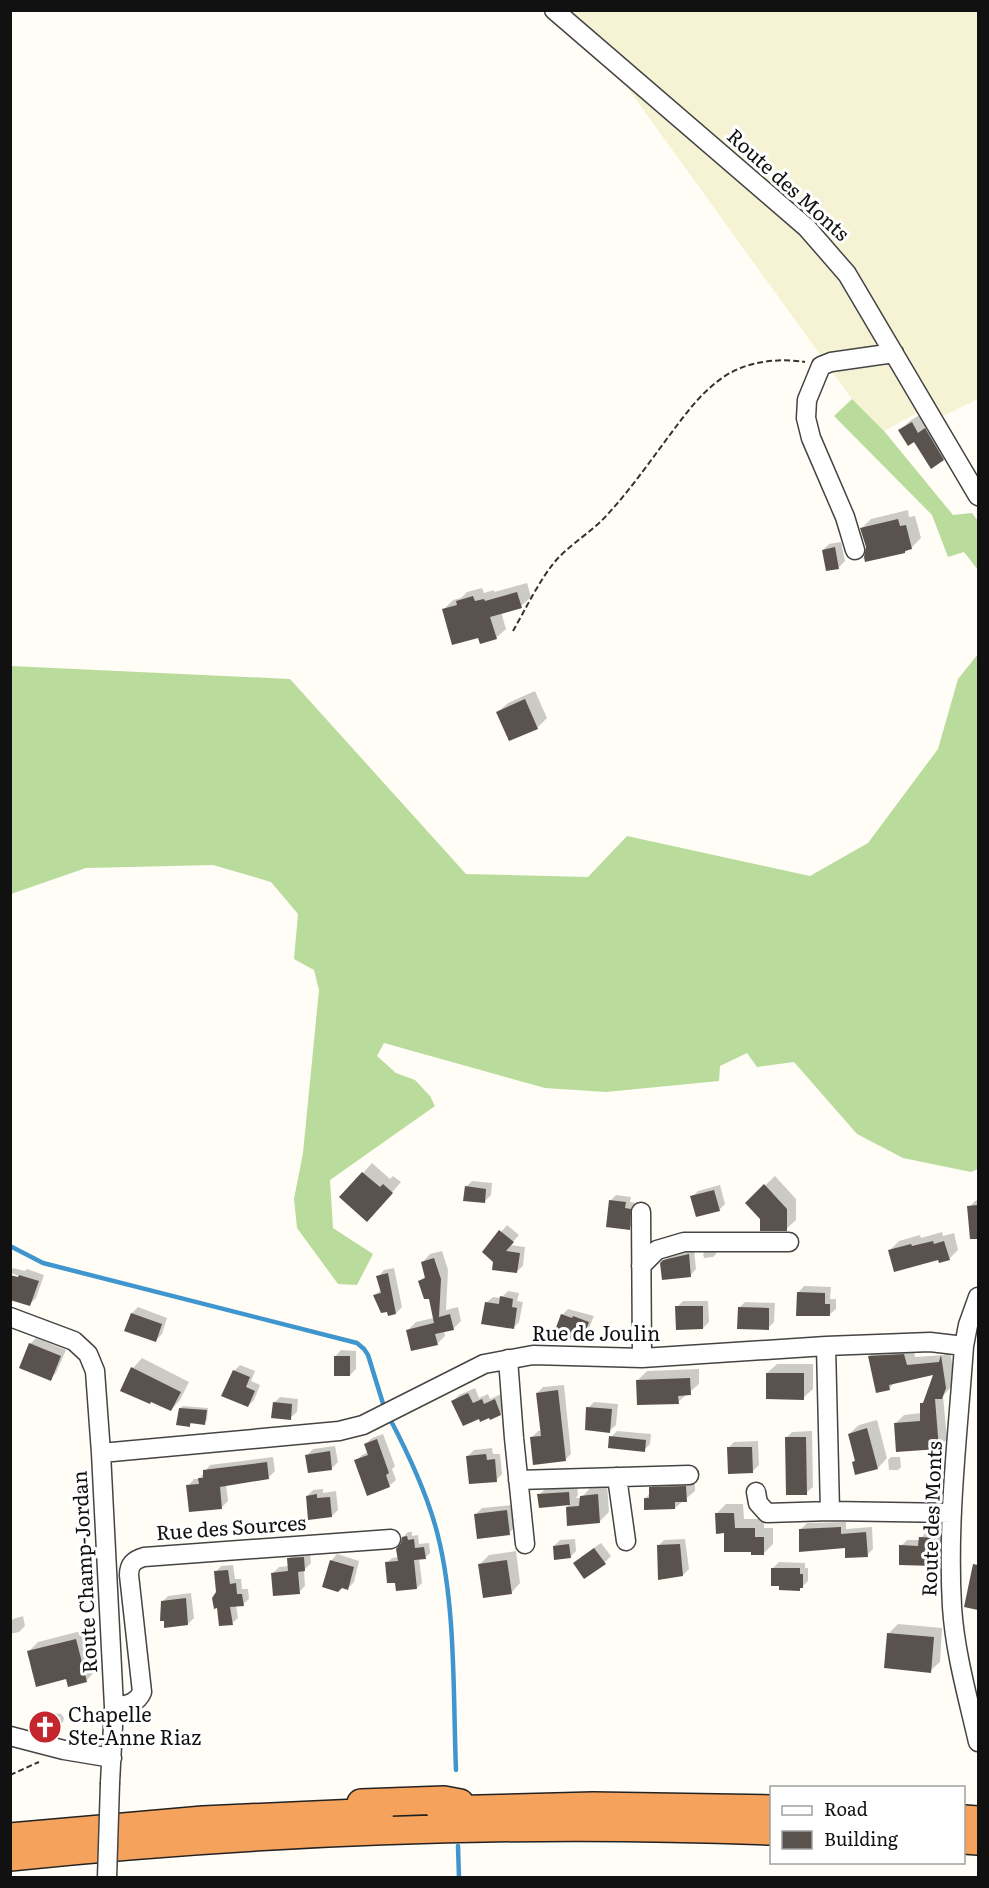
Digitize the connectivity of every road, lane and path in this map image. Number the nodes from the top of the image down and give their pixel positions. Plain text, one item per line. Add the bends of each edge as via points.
1 (554, 10) edge
2 (894, 353) junction
3 (821, 366) junction
4 (978, 496) edge
5 (855, 550) dead end
6 (513, 631) dead end
7 (642, 1212) dead end
8 (789, 1242) dead end
9 (641, 1266) junction
10 (976, 1307) edge
11 (10, 1317) edge
12 (826, 1346) junction
13 (964, 1346) junction
14 (642, 1358) junction
15 (508, 1359) junction
16 (970, 1389) edge
17 (101, 1453) junction
18 (689, 1475) dead end
19 (617, 1477) junction
20 (518, 1480) junction
21 (756, 1492) dead end
22 (830, 1511) junction
23 (952, 1513) junction
24 (391, 1539) dead end
25 (626, 1541) dead end
26 (525, 1544) dead end
27 (114, 1707) junction
28 (10, 1736) edge
29 (978, 1742) edge
30 (64, 1750) junction
31 (112, 1758) junction
32 (10, 1775) edge
33 (491, 1809) junction
34 (770, 1809) edge
35 (10, 1827) edge
36 (770, 1830) edge
37 (10, 1837) edge
38 (10, 1857) edge
39 (107, 1878) edge

1 - 2 street, Route des Monts via 807,228 847,274
2 - 3 street
2 - 4 street, Route des Monts
3 - 5 street via 807,400 806,418
3 - 6 path via 793,360 753,364 727,374 711,387 606,517 552,565
7 - 9 street
8 - 9 street via 684,1242 657,1250
9 - 14 street
10 - 13 street, Route des Monts
11 - 17 street, Route Champ-Jordan via 62,1335 88,1354 95,1371
12 - 13 street, Rue de Joulin via 930,1342
12 - 14 street, Rue de Joulin
12 - 22 street
13 - 16 street, Route des Monts
14 - 15 street, Rue de Joulin via 550,1354
15 - 17 street, Rue de Joulin via 472,1369 363,1425 339,1431
15 - 20 street
16 - 23 street, Route des Monts
17 - 27 street, Route Champ-Jordan
18 - 19 street
19 - 20 street
19 - 25 street
20 - 26 street
21 - 22 street via 758,1503 767,1514
22 - 23 street
23 - 29 street, Route des Monts via 952,1608 958,1657
24 - 27 street, Rue des Sources via 135,1560 129,1575 142,1692 135,1702
27 - 31 street, Route Champ-Jordan
28 - 30 street
30 - 31 street
30 - 32 path
31 - 39 street, Route Champ-Jordan, bridge
33 - 34 highway
33 - 35 highway via 444,1800 308,1805
33 - 37 highway via 267,1816
36 - 38 highway via 426,1829 190,1841

